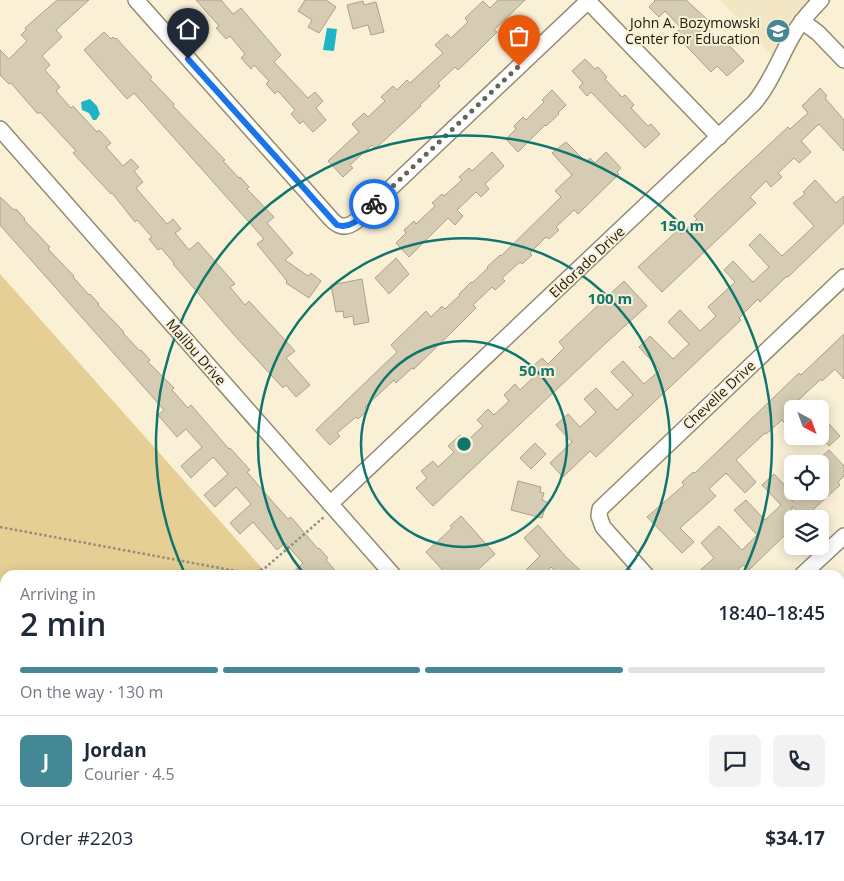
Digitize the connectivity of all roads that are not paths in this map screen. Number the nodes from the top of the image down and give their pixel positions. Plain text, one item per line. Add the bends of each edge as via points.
1 (136, 0) edge
2 (588, 0) edge
3 (820, 0) edge
4 (802, 21) junction
5 (844, 60) edge
6 (0, 129) edge
7 (719, 137) junction
8 (844, 278) edge
9 (329, 509) junction
10 (844, 536) edge
11 (388, 570) edge
12 (641, 570) edge
13 (807, 570) edge

1 - 2 street via 332,220 343,227 356,221
2 - 7 street
3 - 4 street, Eldorado Drive
4 - 5 street
4 - 7 street, Eldorado Drive via 763,91
6 - 9 street, Malibu Drive
7 - 9 street, Eldorado Drive
8 - 12 street, Chevelle Drive via 600,509 602,527
9 - 11 street, Malibu Drive
10 - 13 street

